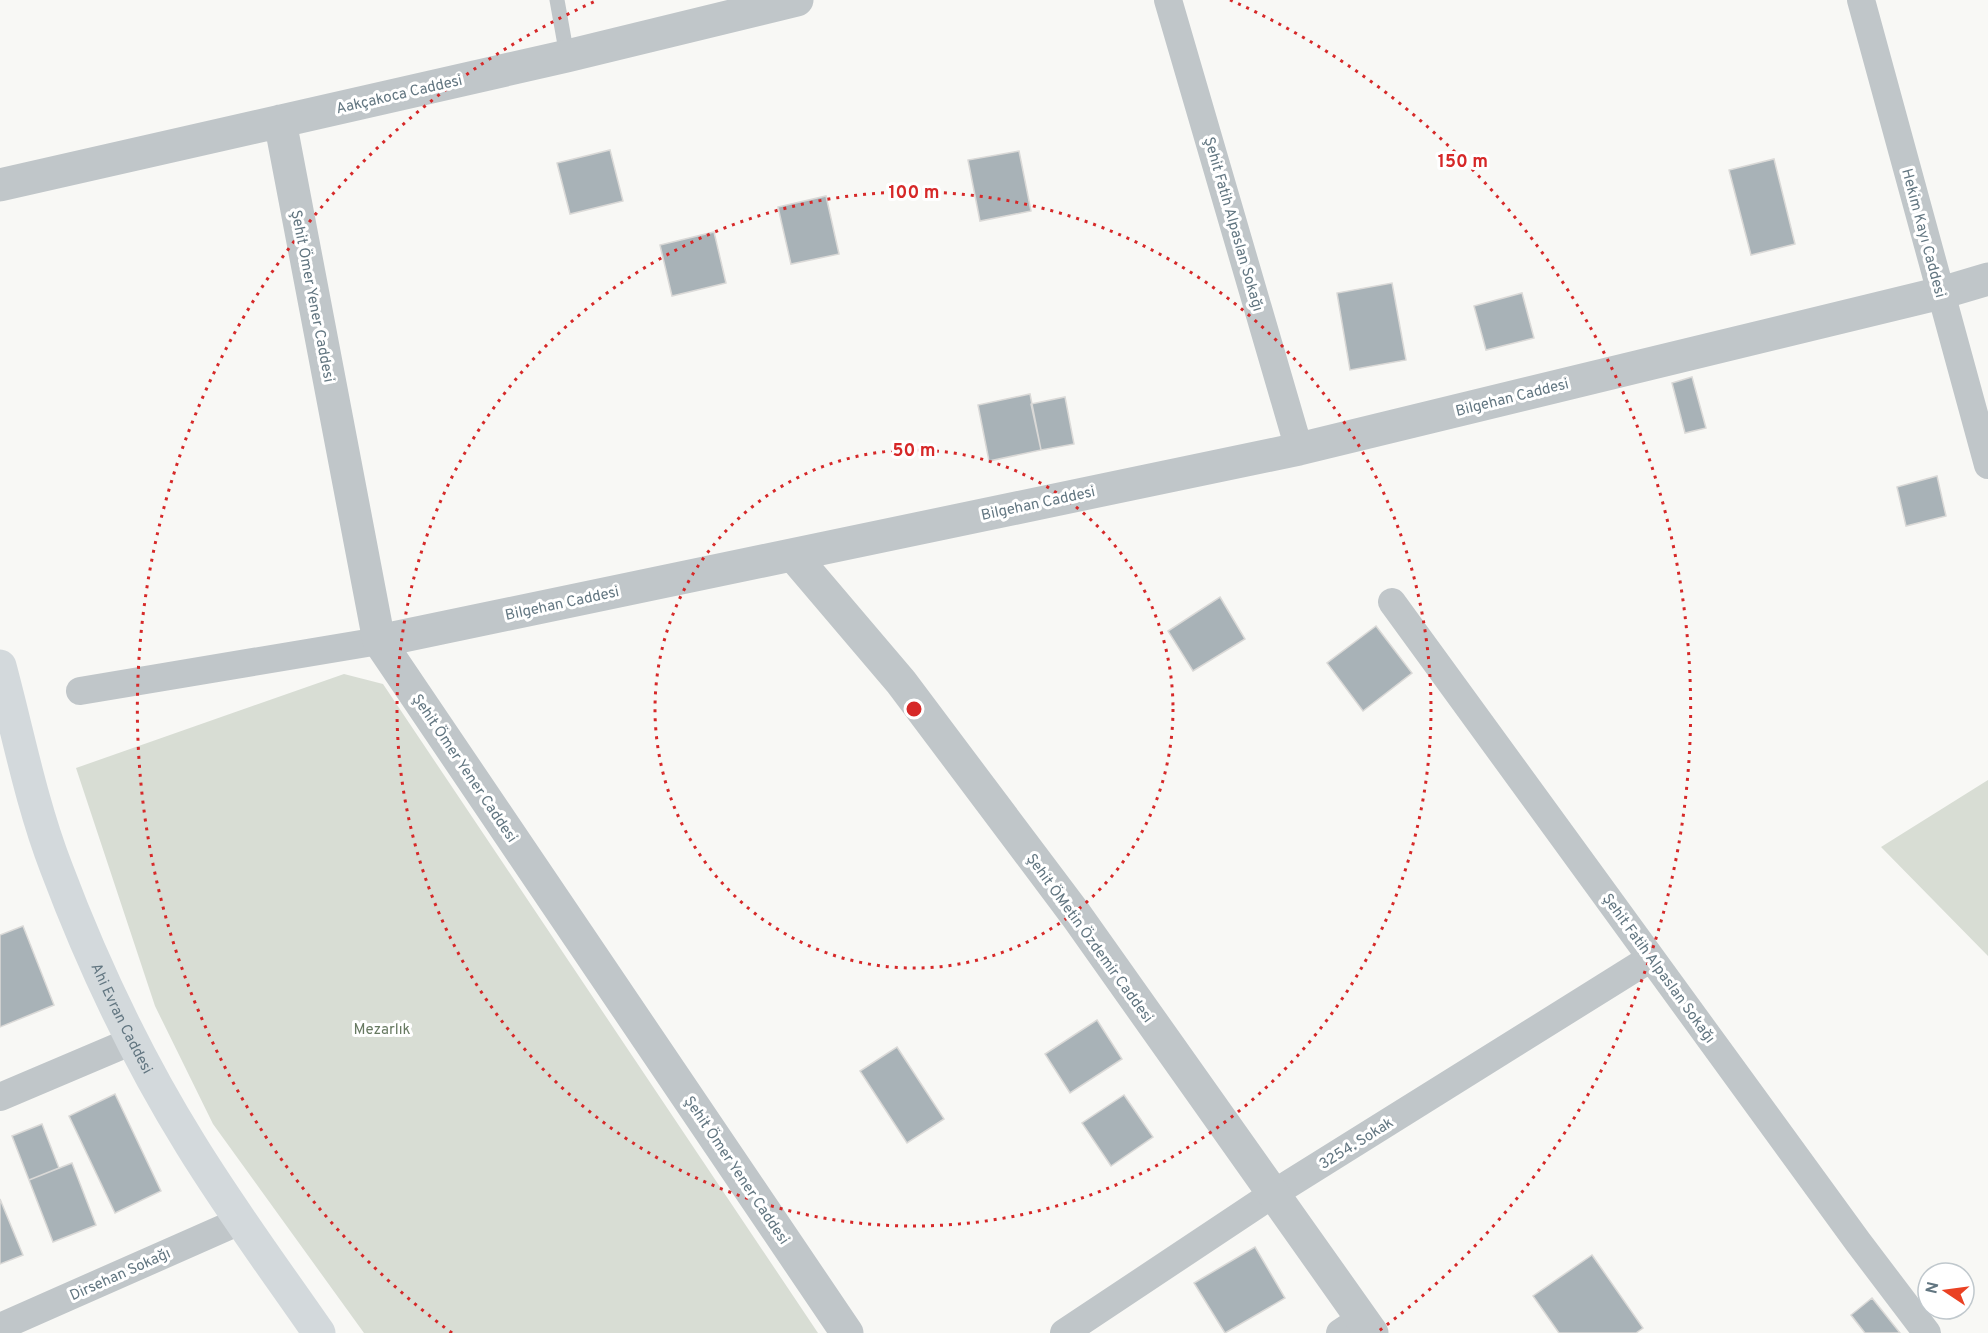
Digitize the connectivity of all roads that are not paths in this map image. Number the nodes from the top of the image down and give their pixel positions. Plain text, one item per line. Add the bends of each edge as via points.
1 (557, 0) edge
2 (796, 0) edge
3 (1168, 0) edge
4 (1861, 0) edge
5 (567, 56) junction
6 (280, 122) junction
7 (0, 185) edge
8 (1988, 279) edge
9 (1941, 292) junction
10 (1299, 449) junction
11 (1988, 465) edge
12 (793, 555) junction
13 (1392, 602) dead end
14 (379, 641) junction
15 (0, 666) edge
16 (80, 691) dead end
17 (5, 708) edge
18 (1651, 958) junction
19 (132, 1041) junction
20 (0, 1097) edge
21 (1273, 1194) junction
22 (240, 1221) junction
23 (0, 1327) edge
24 (1358, 1328) edge
25 (319, 1333) edge
26 (847, 1333) edge
27 (1064, 1333) edge
28 (1927, 1333) edge

1 - 5 lane
2 - 5 street, Aakçakoca Caddesi
3 - 10 street, Şehit Fatih Alpaslan Sokağı
4 - 9 street, Hekim Kayı Caddesi
5 - 6 street, Aakçakoca Caddesi
6 - 7 street, Aakçakoca Caddesi
6 - 14 street, Şehit Ömer Yener Caddesi
8 - 9 street, Bilgehan Caddesi
9 - 10 street, Bilgehan Caddesi
9 - 11 street, Hekim Kayı Caddesi
10 - 12 street, Bilgehan Caddesi
12 - 14 street, Bilgehan Caddesi
12 - 21 street, Şehit ÖMetin Özdemir Caddesi via 901,682 1069,906
13 - 18 street, Şehit Fatih Alpaslan Sokağı
14 - 16 street, Bilgehan Caddesi
14 - 26 street, Şehit Ömer Yener Caddesi
15 - 17 main road, Ahi Evran Caddesi
17 - 19 main road, Ahi Evran Caddesi via 55,866
18 - 21 street, 3254. Sokak
18 - 28 street, Şehit Fatih Alpaslan Sokağı
19 - 20 street
19 - 22 main road, Ahi Evran Caddesi via 190,1144
21 - 24 street, Şehit ÖMetin Özdemir Caddesi
21 - 27 street, 3254. Sokak
22 - 23 street, Dirsehan Sokağı
22 - 25 main road, Ahi Evran Caddesi

